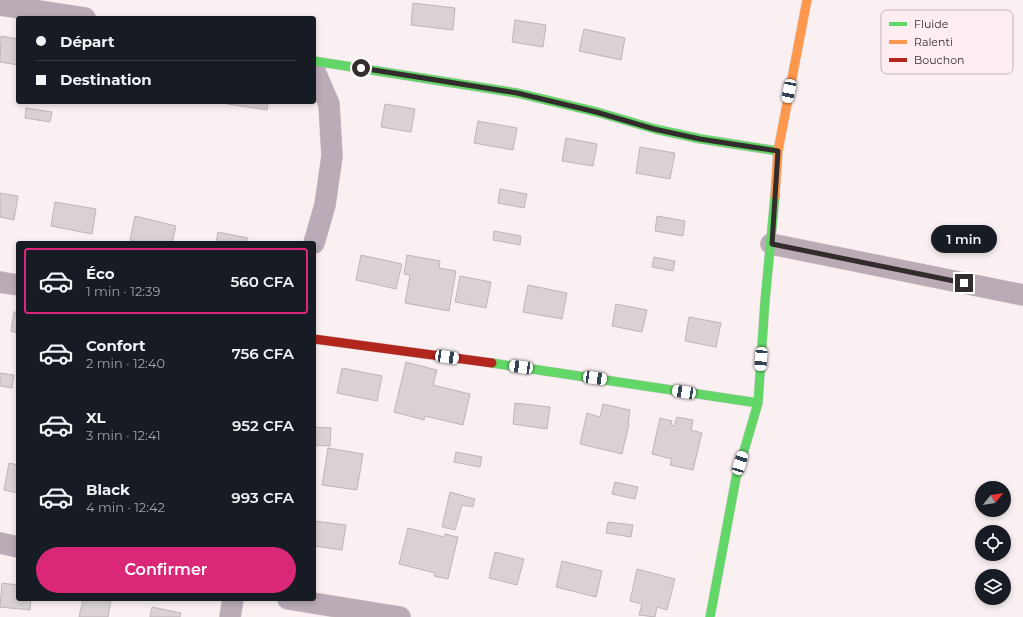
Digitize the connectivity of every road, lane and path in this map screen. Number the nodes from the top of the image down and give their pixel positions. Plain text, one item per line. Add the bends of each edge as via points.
1 (807, 0) edge
2 (0, 5) edge
3 (71, 16) edge
4 (316, 61) edge
5 (316, 74) edge
6 (778, 151) junction
7 (315, 241) edge
8 (772, 244) junction
9 (0, 282) edge
10 (16, 285) edge
11 (1023, 295) edge
12 (316, 339) edge
13 (758, 403) junction
14 (0, 543) edge
15 (16, 547) edge
16 (234, 601) edge
17 (300, 601) edge
18 (230, 617) edge
19 (400, 617) edge
20 (710, 617) edge

1 - 6 street
2 - 3 street
4 - 6 street via 517,93 654,129
5 - 7 street via 329,104 332,156 325,206
6 - 8 street
8 - 11 street
8 - 13 street
9 - 10 street
12 - 13 street
13 - 20 street via 736,478
14 - 15 street
16 - 18 street
17 - 19 street

